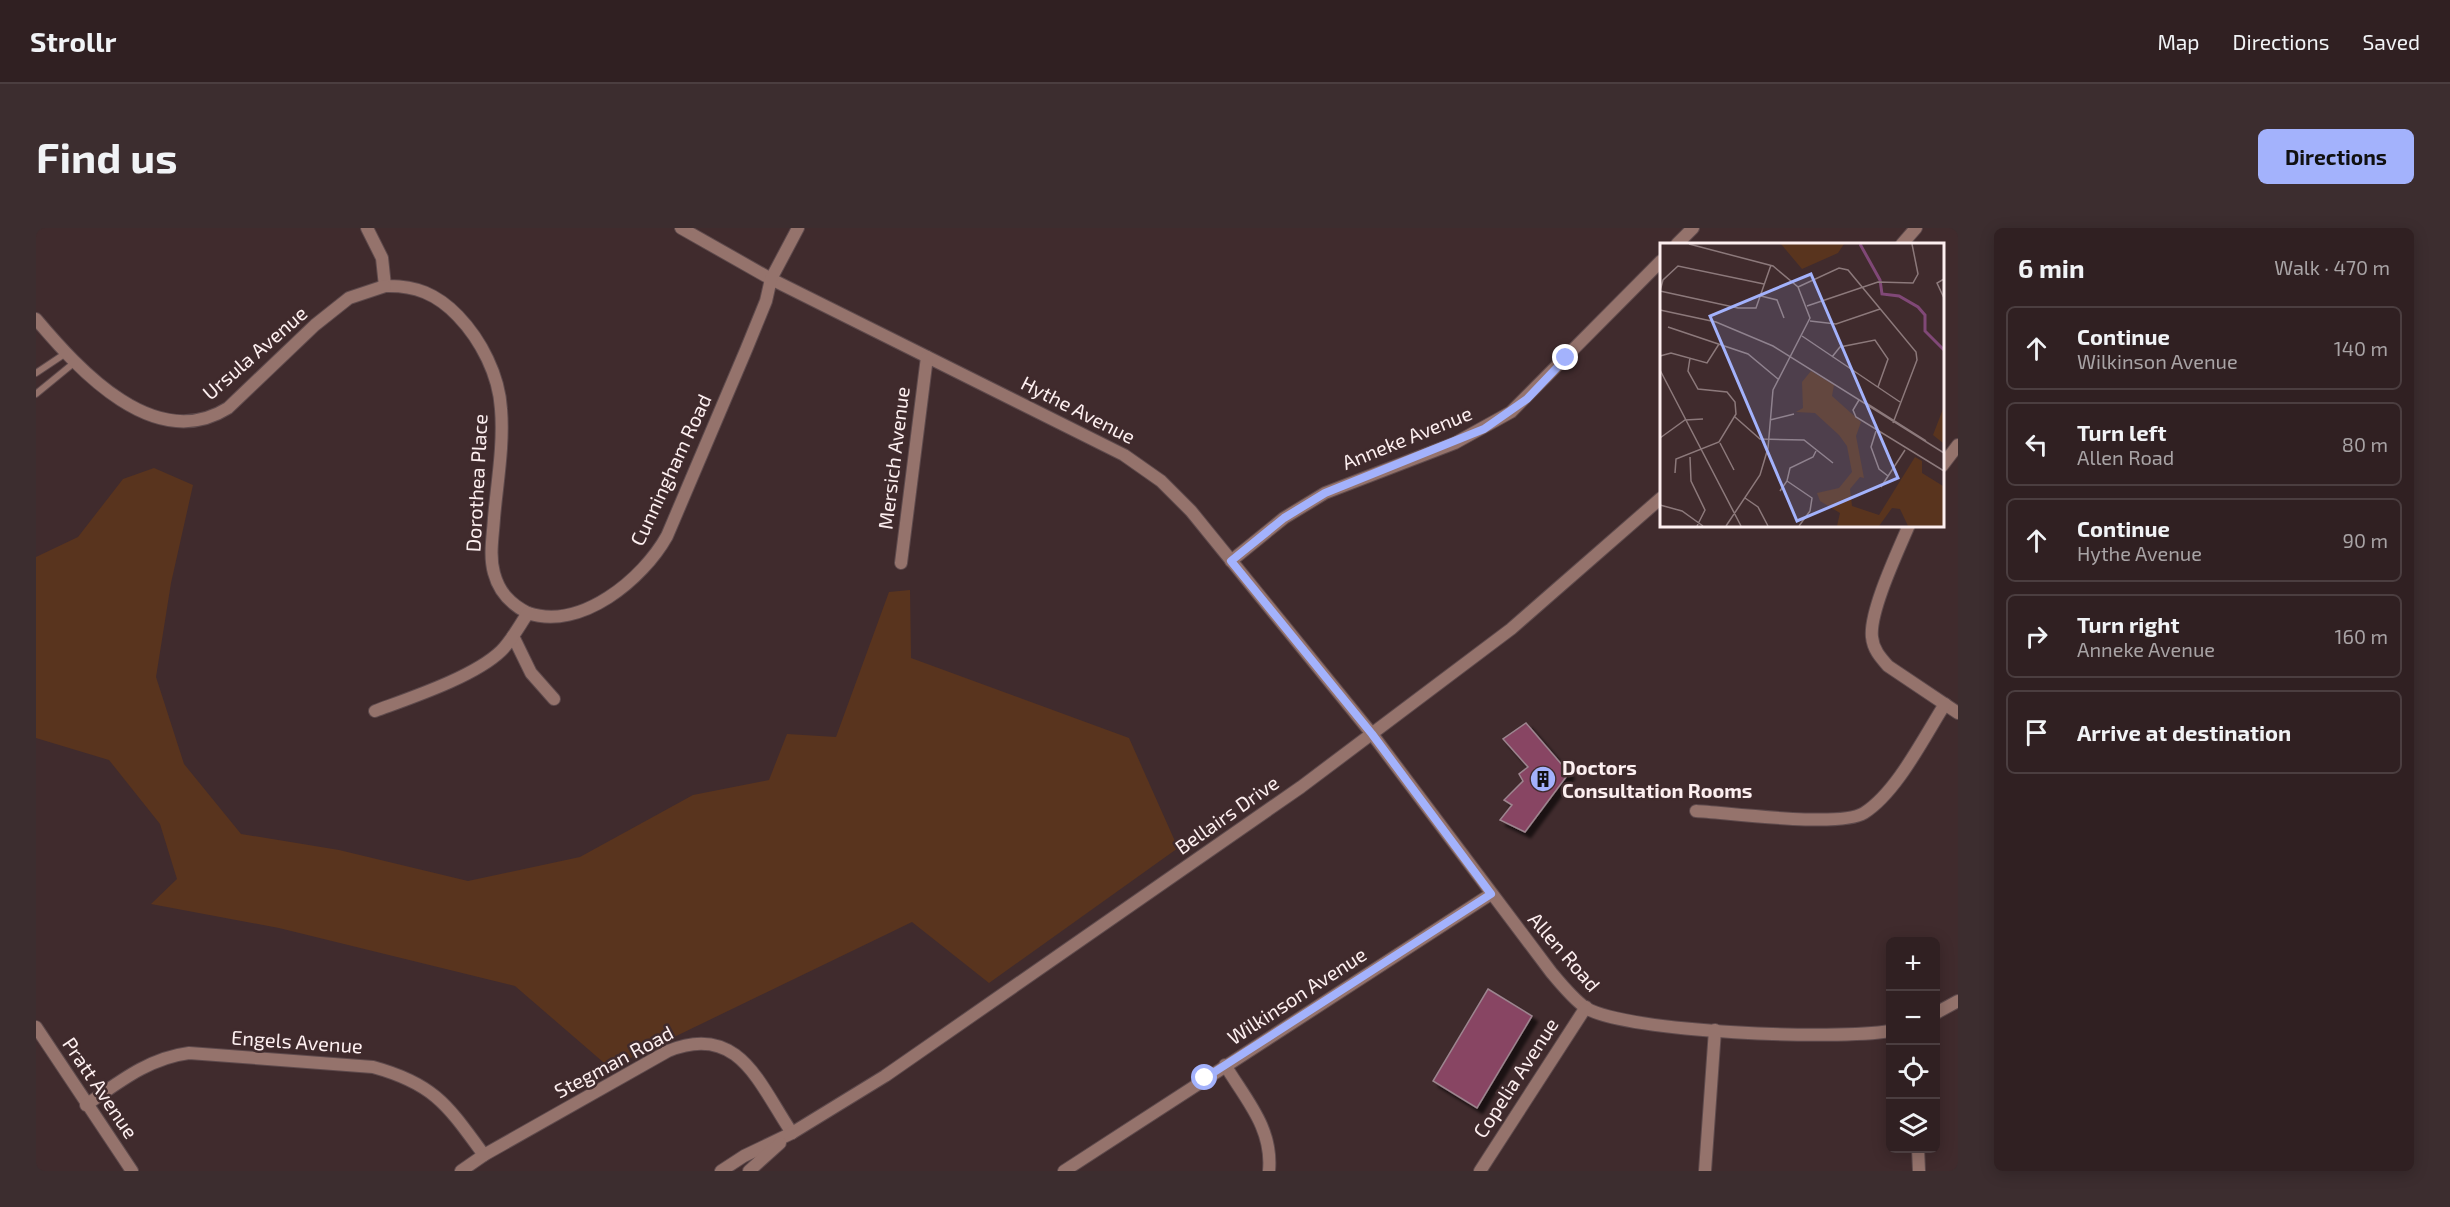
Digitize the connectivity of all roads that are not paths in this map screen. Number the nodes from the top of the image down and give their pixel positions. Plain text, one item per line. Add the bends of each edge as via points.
1 (367, 228) edge
2 (681, 228) edge
3 (798, 228) edge
4 (1693, 228) edge
5 (1916, 228) edge
6 (1678, 243) edge
7 (1903, 243) edge
8 (1660, 262) edge
9 (771, 279) junction
10 (385, 286) junction
11 (36, 319) edge
12 (927, 357) junction
13 (70, 358) junction
14 (36, 373) edge
15 (36, 394) edge
16 (1958, 445) edge
17 (1943, 464) edge
18 (1660, 499) edge
19 (1909, 526) edge
20 (1231, 561) junction
21 (901, 563) dead end
22 (528, 613) junction
23 (513, 636) junction
24 (554, 699) dead end
25 (1946, 704) junction
26 (375, 711) dead end
27 (1958, 713) edge
28 (1372, 734) junction
29 (1696, 811) dead end
30 (1491, 894) junction
31 (1958, 1001) edge
32 (1586, 1007) junction
33 (1940, 1010) edge
34 (36, 1027) edge
35 (1715, 1030) junction
36 (1886, 1032) edge
37 (1225, 1065) junction
38 (86, 1106) junction
39 (792, 1133) junction
40 (1918, 1153) edge
41 (484, 1155) junction
42 (132, 1171) edge
43 (461, 1171) edge
44 (721, 1171) edge
45 (748, 1171) edge
46 (1064, 1171) edge
47 (1269, 1171) edge
48 (1480, 1171) edge
49 (1705, 1171) edge
50 (1919, 1171) edge

1 - 10 street via 380,252
2 - 9 street, Hythe Avenue
3 - 9 street, Cunningham Road
4 - 6 street
5 - 7 street
8 - 20 street, Anneke Avenue via 1511,412 1455,443 1325,493 1284,518
9 - 12 street, Hythe Avenue
9 - 22 street, Cunningham Road via 746,350 655,557 615,593 591,606 557,616
10 - 13 street, Ursula Avenue via 349,298 228,408 205,419 180,422 150,414 105,390
10 - 22 street, Dorothea Place via 420,289 442,301 483,349 501,406 492,545 494,572 505,596
11 - 13 street, Ursula Avenue
12 - 20 street, Hythe Avenue via 1136,462 1170,489
12 - 21 street, Mersich Avenue
13 - 14 lane
13 - 15 lane
16 - 17 street
18 - 28 street, Bellairs Drive via 1511,629
19 - 25 street via 1875,614 1872,641 1888,666
20 - 28 street, Hythe Avenue
22 - 23 street
23 - 24 street via 531,673
23 - 26 street via 500,652 479,666
25 - 27 street
25 - 29 street via 1892,786 1873,807 1857,817 1829,821
28 - 30 street, Allen Road
28 - 39 street, Bellairs Drive via 994,1002
30 - 32 street, Allen Road via 1551,972
30 - 37 street, Wilkinson Avenue
31 - 33 street
32 - 35 street, Allen Road via 1628,1021
32 - 48 street, Copelia Avenue
34 - 38 street, Pratt Avenue
35 - 36 street, Allen Road via 1853,1036
35 - 49 street
37 - 46 street, Wilkinson Avenue
37 - 47 street via 1265,1130 1270,1143
38 - 41 street, Engels Avenue via 131,1074 171,1055 189,1053 373,1067 431,1091
38 - 42 street, Pratt Avenue
39 - 41 street, Stegman Road via 739,1055 722,1046 693,1043 668,1051
39 - 44 street
39 - 45 street
40 - 50 street
41 - 43 street, Stegman Road

